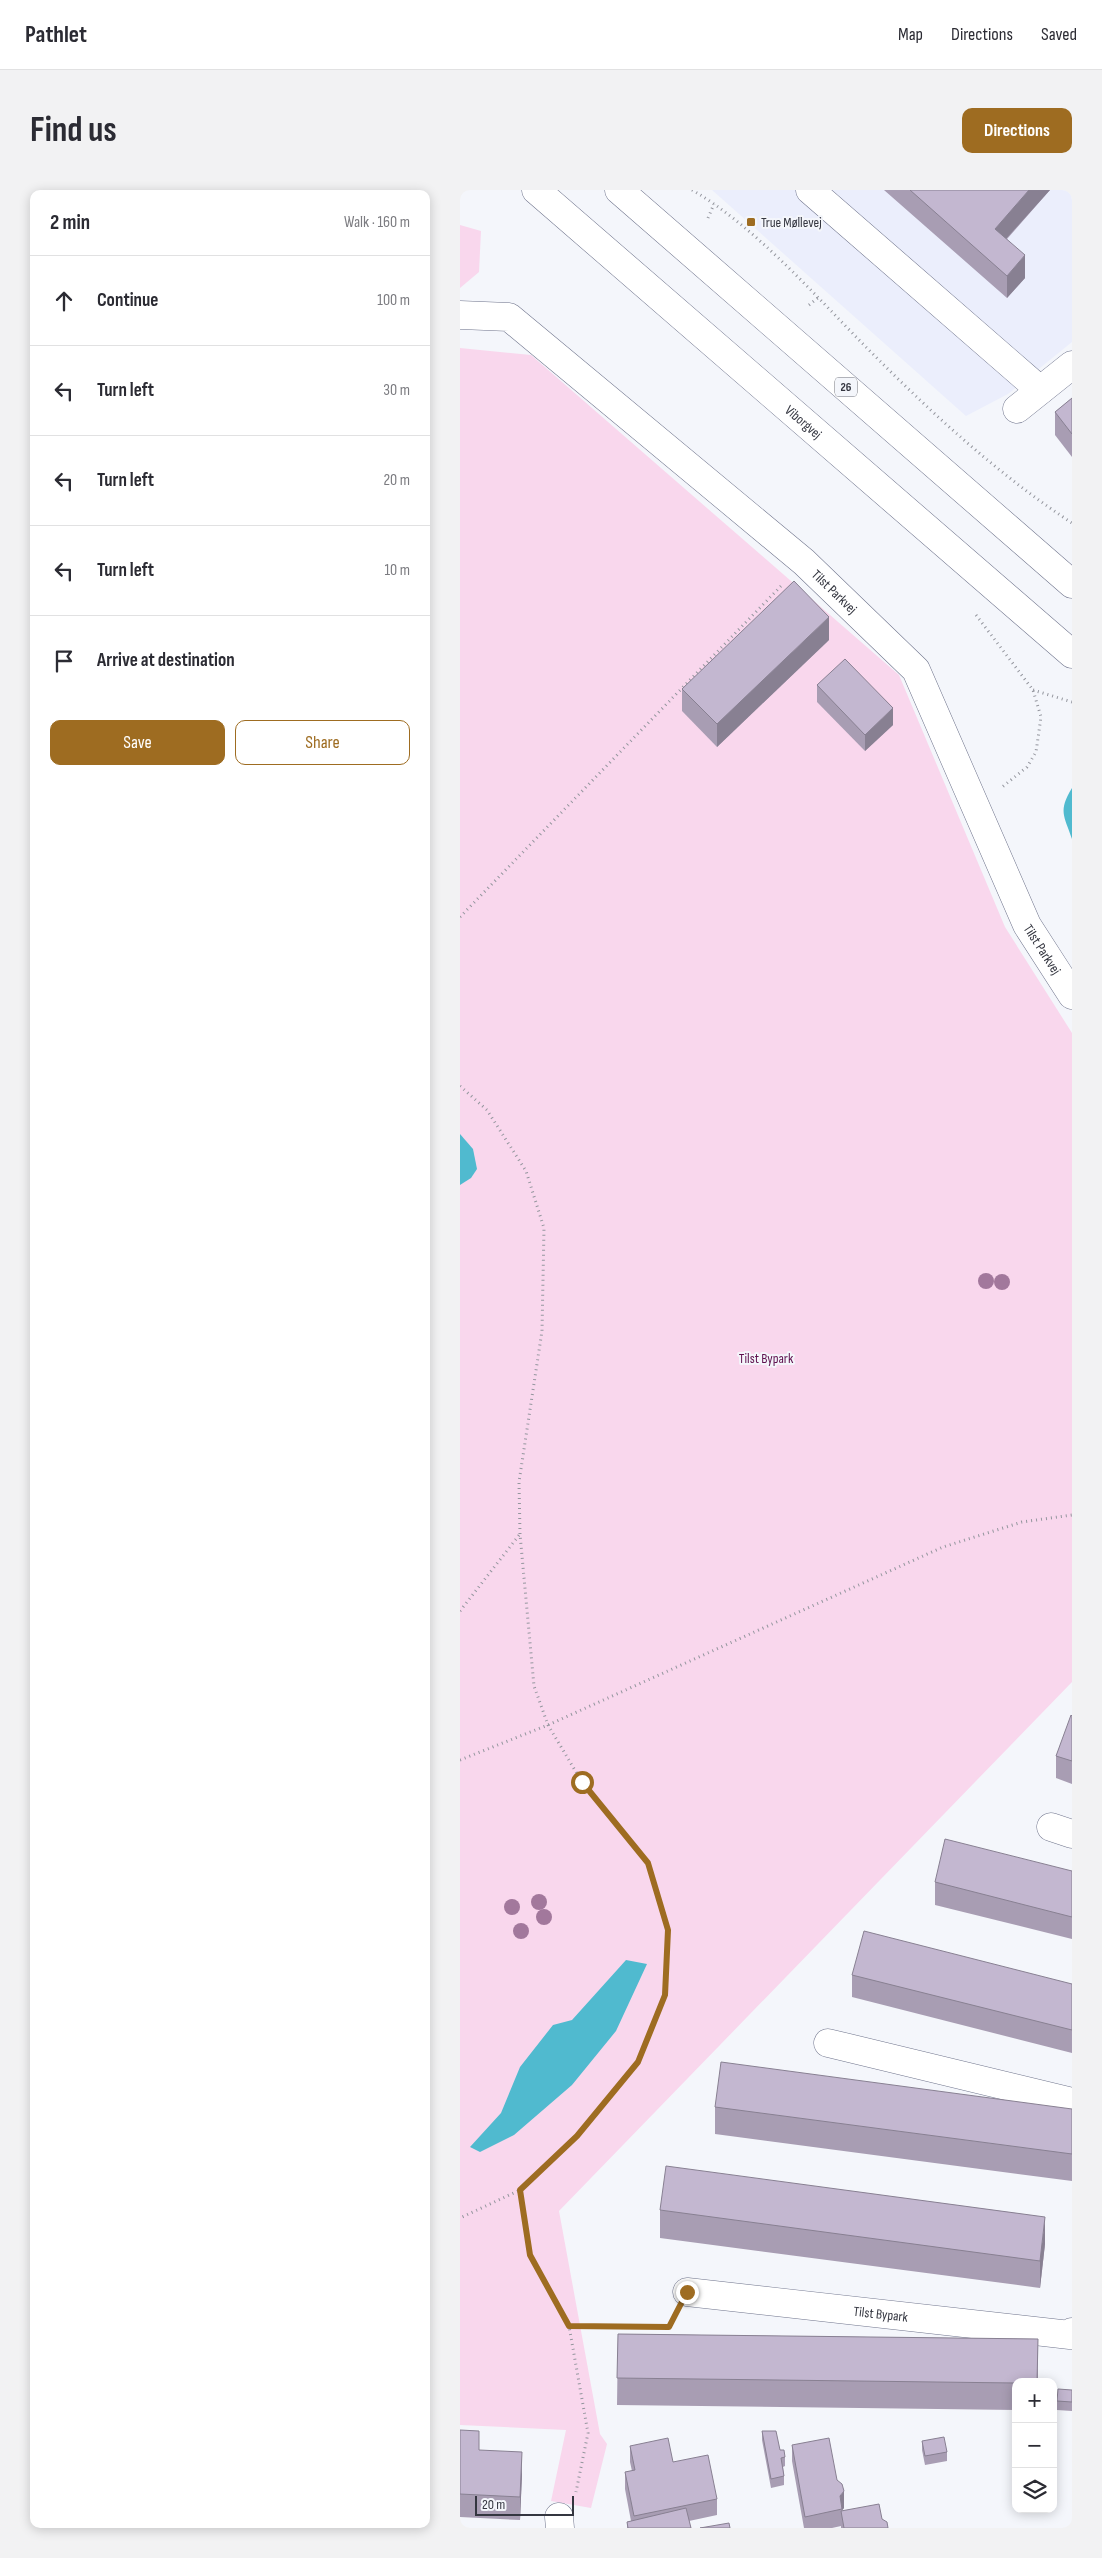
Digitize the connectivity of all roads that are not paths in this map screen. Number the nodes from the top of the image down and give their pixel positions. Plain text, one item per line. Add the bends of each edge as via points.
1 (536, 190) edge
2 (619, 190) edge
3 (810, 190) edge
4 (460, 314) edge
5 (1072, 365) edge
6 (1040, 390) junction
7 (1017, 409) dead end
8 (1072, 584) edge
9 (1072, 654) edge
10 (1072, 995) edge
11 (828, 2044) dead end
12 (1072, 2102) edge
13 (687, 2292) road end
14 (1072, 2332) edge

1 - 9 street, Viborgvej
2 - 8 street, 26
3 - 6 street
4 - 10 street, Tilst Parkvej via 509,317 804,562 916,670 1027,925
5 - 6 street
6 - 7 street
11 - 12 street
13 - 14 street, Tilst Bypark via 1070,2335

